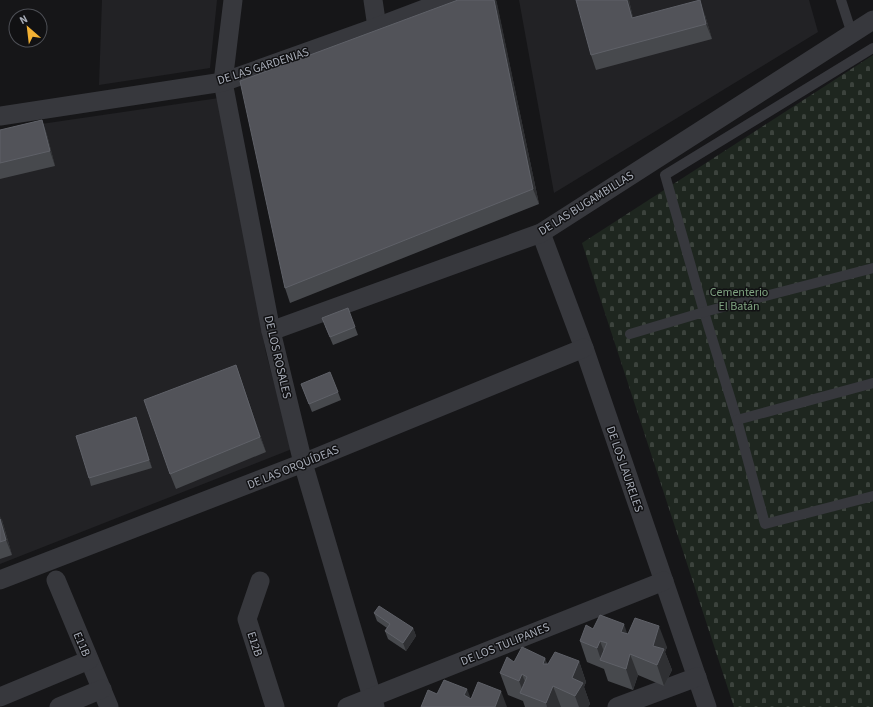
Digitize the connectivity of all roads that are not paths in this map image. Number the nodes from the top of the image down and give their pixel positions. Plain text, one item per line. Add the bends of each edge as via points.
1 (233, 0) edge
2 (373, 0) edge
3 (448, 0) edge
4 (841, 0) edge
5 (873, 20) edge
6 (377, 27) junction
7 (852, 34) junction
8 (873, 48) edge
9 (223, 82) junction
10 (0, 116) edge
11 (541, 233) junction
12 (873, 268) edge
13 (704, 312) junction
14 (271, 331) junction
15 (630, 334) dead end
16 (584, 348) junction
17 (873, 383) edge
18 (737, 420) junction
19 (303, 463) junction
20 (873, 496) edge
21 (0, 580) edge
22 (56, 580) dead end
23 (260, 581) dead end
24 (664, 581) junction
25 (89, 660) junction
26 (697, 677) junction
27 (102, 689) junction
28 (0, 697) edge
29 (374, 702) edge
30 (59, 707) edge
31 (109, 707) edge
32 (275, 707) edge
33 (347, 707) edge
34 (618, 707) edge
35 (707, 707) edge

1 - 9 street, DE LOS ROSALES
2 - 6 street
3 - 6 street, DE LAS GARDENIAS
4 - 7 lane
5 - 7 street, DE LAS BUGAMBILLAS
6 - 9 street, DE LAS GARDENIAS
7 - 11 street, DE LAS BUGAMBILLAS
8 - 13 lane via 665,175
9 - 10 street, DE LAS GARDENIAS
9 - 14 street, DE LOS ROSALES
11 - 14 street, DE LAS BUGAMBILLAS
11 - 16 street, DE LOS LAURELES
12 - 13 lane
13 - 15 lane
13 - 18 lane
14 - 19 street, DE LOS ROSALES
16 - 19 street, DE LAS ORQUÍDEAS
16 - 24 street, DE LOS LAURELES
17 - 18 lane
18 - 20 lane via 765,524
19 - 21 street, DE LAS ORQUÍDEAS
19 - 29 street, DE LOS ROSALES
22 - 25 street, E11B
23 - 32 street, E12B via 247,619
24 - 26 street, DE LOS LAURELES
24 - 29 street, DE LOS TULIPANES
25 - 27 street, E11B
25 - 28 street
26 - 34 street
26 - 35 street, DE LOS LAURELES
27 - 30 street
27 - 31 street, E11B
29 - 33 street, DE LOS TULIPANES

